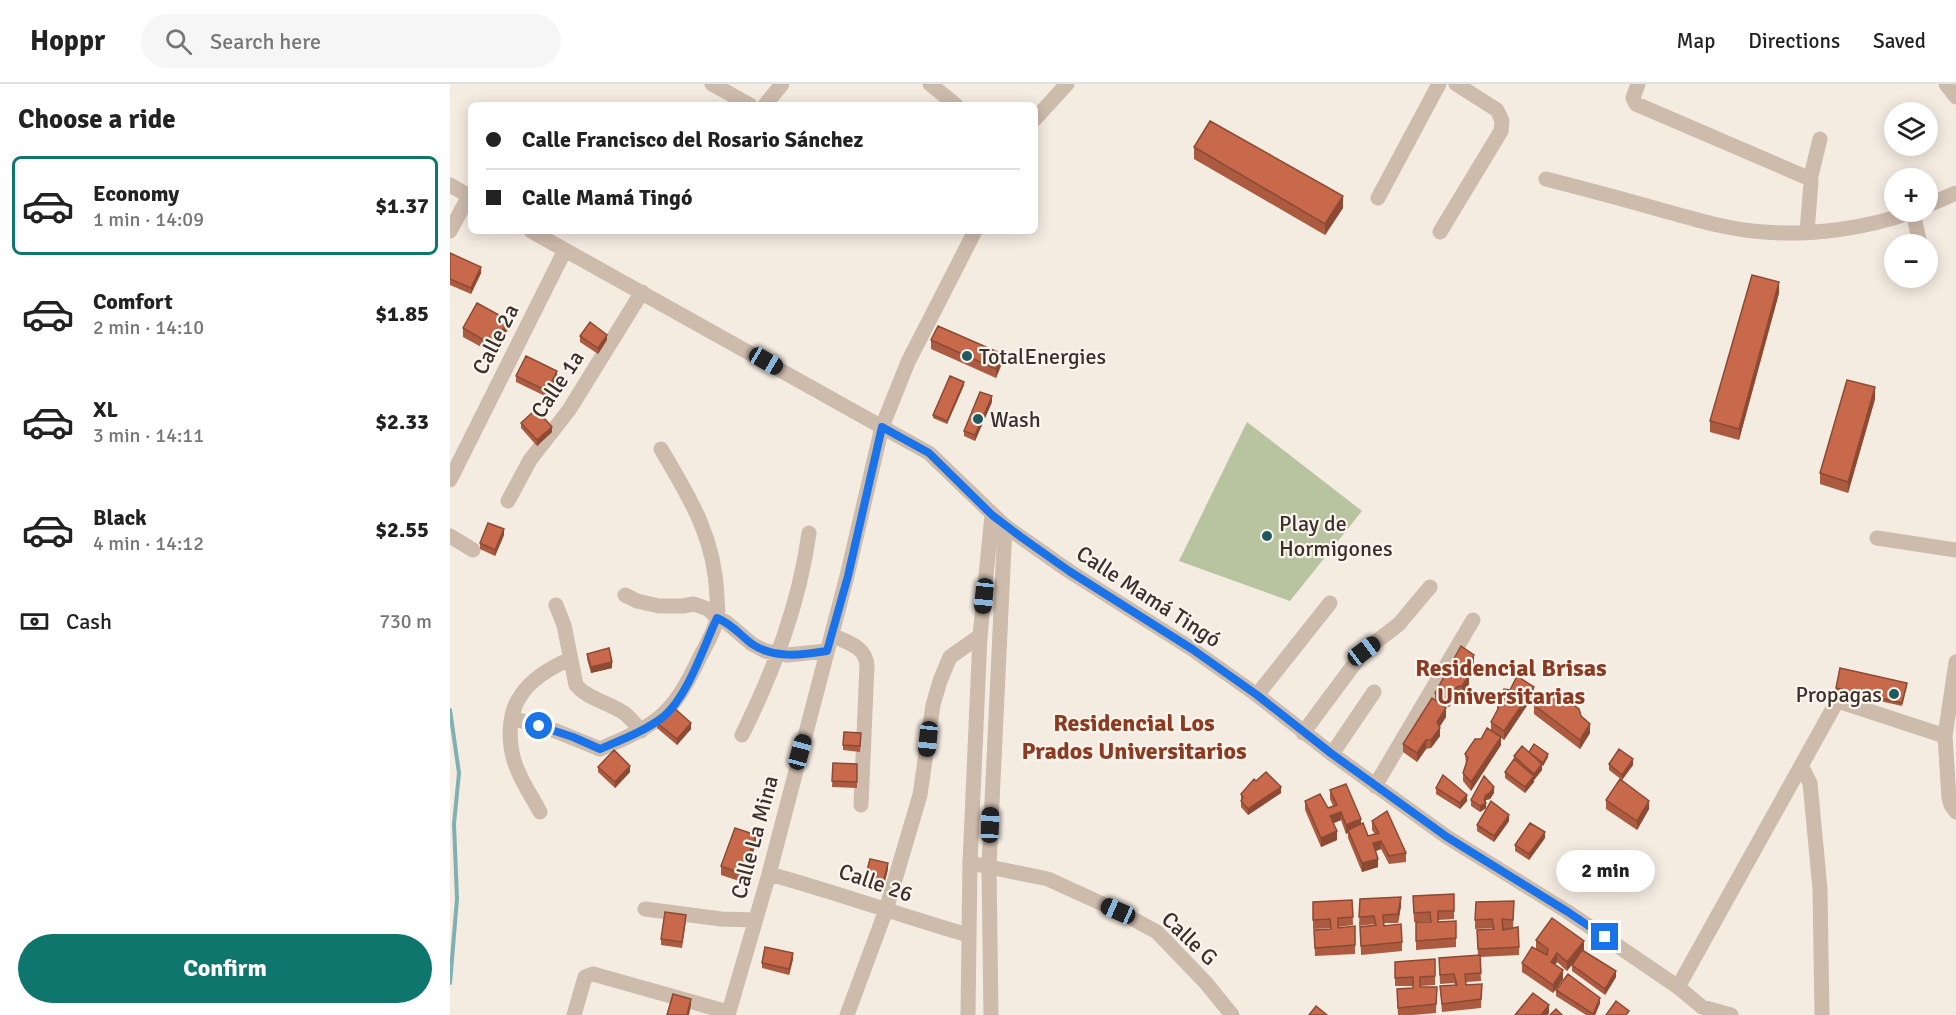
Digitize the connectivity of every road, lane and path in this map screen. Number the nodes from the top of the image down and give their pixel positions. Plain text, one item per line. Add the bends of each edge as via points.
1 (712, 84) edge
2 (782, 84) edge
3 (930, 84) edge
4 (1067, 84) edge
5 (1440, 84) edge
6 (1456, 84) edge
7 (1638, 84) edge
8 (1946, 84) edge
9 (1956, 97) edge
10 (745, 102) edge
11 (767, 102) edge
12 (952, 102) edge
13 (1038, 116) edge
14 (1820, 139) dead end
15 (1546, 179) dead end
16 (1810, 180) junction
17 (450, 185) edge
18 (1956, 193) edge
19 (468, 196) edge
20 (1378, 198) dead end
21 (468, 200) edge
22 (1938, 201) edge
23 (1884, 220) edge
24 (450, 231) edge
25 (1440, 232) dead end
26 (1807, 232) junction
27 (536, 234) edge
28 (973, 234) edge
29 (565, 250) junction
30 (642, 292) junction
31 (882, 427) junction
32 (661, 449) dead end
33 (450, 480) edge
34 (508, 501) dead end
35 (992, 515) junction
36 (1005, 526) junction
37 (809, 533) dead end
38 (450, 536) edge
39 (1877, 538) dead end
40 (473, 550) dead end
41 (1956, 550) edge
42 (1430, 586) dead end
43 (625, 595) dead end
44 (1330, 603) dead end
45 (556, 605) dead end
46 (717, 618) junction
47 (1473, 620) dead end
48 (832, 635) junction
49 (980, 636) junction
50 (827, 651) junction
51 (779, 653) junction
52 (570, 659) junction
53 (1956, 662) edge
54 (1374, 692) dead end
55 (1257, 695) junction
56 (1953, 700) edge
57 (512, 718) junction
58 (641, 731) junction
59 (1303, 733) junction
60 (742, 735) dead end
61 (1945, 736) junction
62 (1332, 754) junction
63 (1802, 767) junction
64 (1375, 786) junction
65 (861, 805) dead end
66 (540, 812) dead end
67 (1956, 812) edge
68 (970, 862) junction
69 (989, 866) junction
70 (769, 874) junction
71 (645, 909) dead end
72 (886, 910) junction
73 (754, 920) junction
74 (968, 935) junction
75 (1678, 987) junction
76 (1700, 1011) edge
77 (728, 1014) edge
78 (574, 1015) edge
79 (847, 1015) edge
80 (968, 1015) edge
81 (991, 1015) edge
82 (1232, 1015) edge
83 (1731, 1015) edge
84 (1822, 1015) edge

1 - 10 street
2 - 11 street
3 - 12 street
4 - 13 street
5 - 20 street
6 - 25 street via 1497,110 1501,131
7 - 16 street via 1633,98 1636,104
8 - 9 street
14 - 16 street
15 - 26 street via 1721,226 1761,232
16 - 26 street
17 - 19 street
18 - 22 street
21 - 24 street
23 - 26 street
27 - 29 street, Calle Mamá Tingó
28 - 31 street, Calle La Mina via 908,362
29 - 30 street, Calle Mamá Tingó
29 - 33 street, Calle 2a
30 - 31 street, Calle Mamá Tingó
30 - 34 street, Calle 1a via 570,410 530,460
31 - 35 street, Calle Mamá Tingó via 929,453
31 - 48 street, Calle La Mina
32 - 46 street via 702,522 716,576
35 - 36 street, Calle Mamá Tingó
35 - 49 street
36 - 55 street, Calle Mamá Tingó
36 - 69 street
37 - 51 street via 802,577
38 - 40 street
39 - 41 street
42 - 59 street via 1399,624 1364,651
43 - 46 street via 659,606 694,604 708,609
44 - 55 street
45 - 52 street
46 - 51 street via 752,644
46 - 58 street via 674,705
47 - 64 street
48 - 50 street, Calle La Mina
48 - 65 street via 862,650 866,656
49 - 68 street
49 - 72 street via 950,657 940,681 920,795
50 - 51 street via 805,655
50 - 70 street, Calle La Mina
51 - 60 street
52 - 57 street via 553,667 521,695
52 - 58 street via 581,691 623,711
53 - 56 street
54 - 62 street
55 - 59 street, Calle Mamá Tingó
56 - 61 street
57 - 58 street via 600,749
57 - 66 street via 512,754
59 - 62 street, Calle Mamá Tingó
61 - 63 street via 1838,702
61 - 67 street via 1950,805
62 - 64 street, Calle Mamá Tingó
63 - 75 street
63 - 84 street via 1810,783 1820,889
64 - 75 street, Calle Mamá Tingó
68 - 69 street, Calle G
68 - 74 street
69 - 81 street
69 - 82 street, Calle G via 1048,879 1157,932
70 - 72 street, Calle 26
70 - 73 street, Calle La Mina
71 - 73 street
72 - 74 street, Calle 26
72 - 79 street
73 - 77 street, Calle La Mina
74 - 80 street
75 - 76 street, Calle Mamá Tingó
76 - 83 street, Calle Mamá Tingó
77 - 78 street via 593,974 585,976

